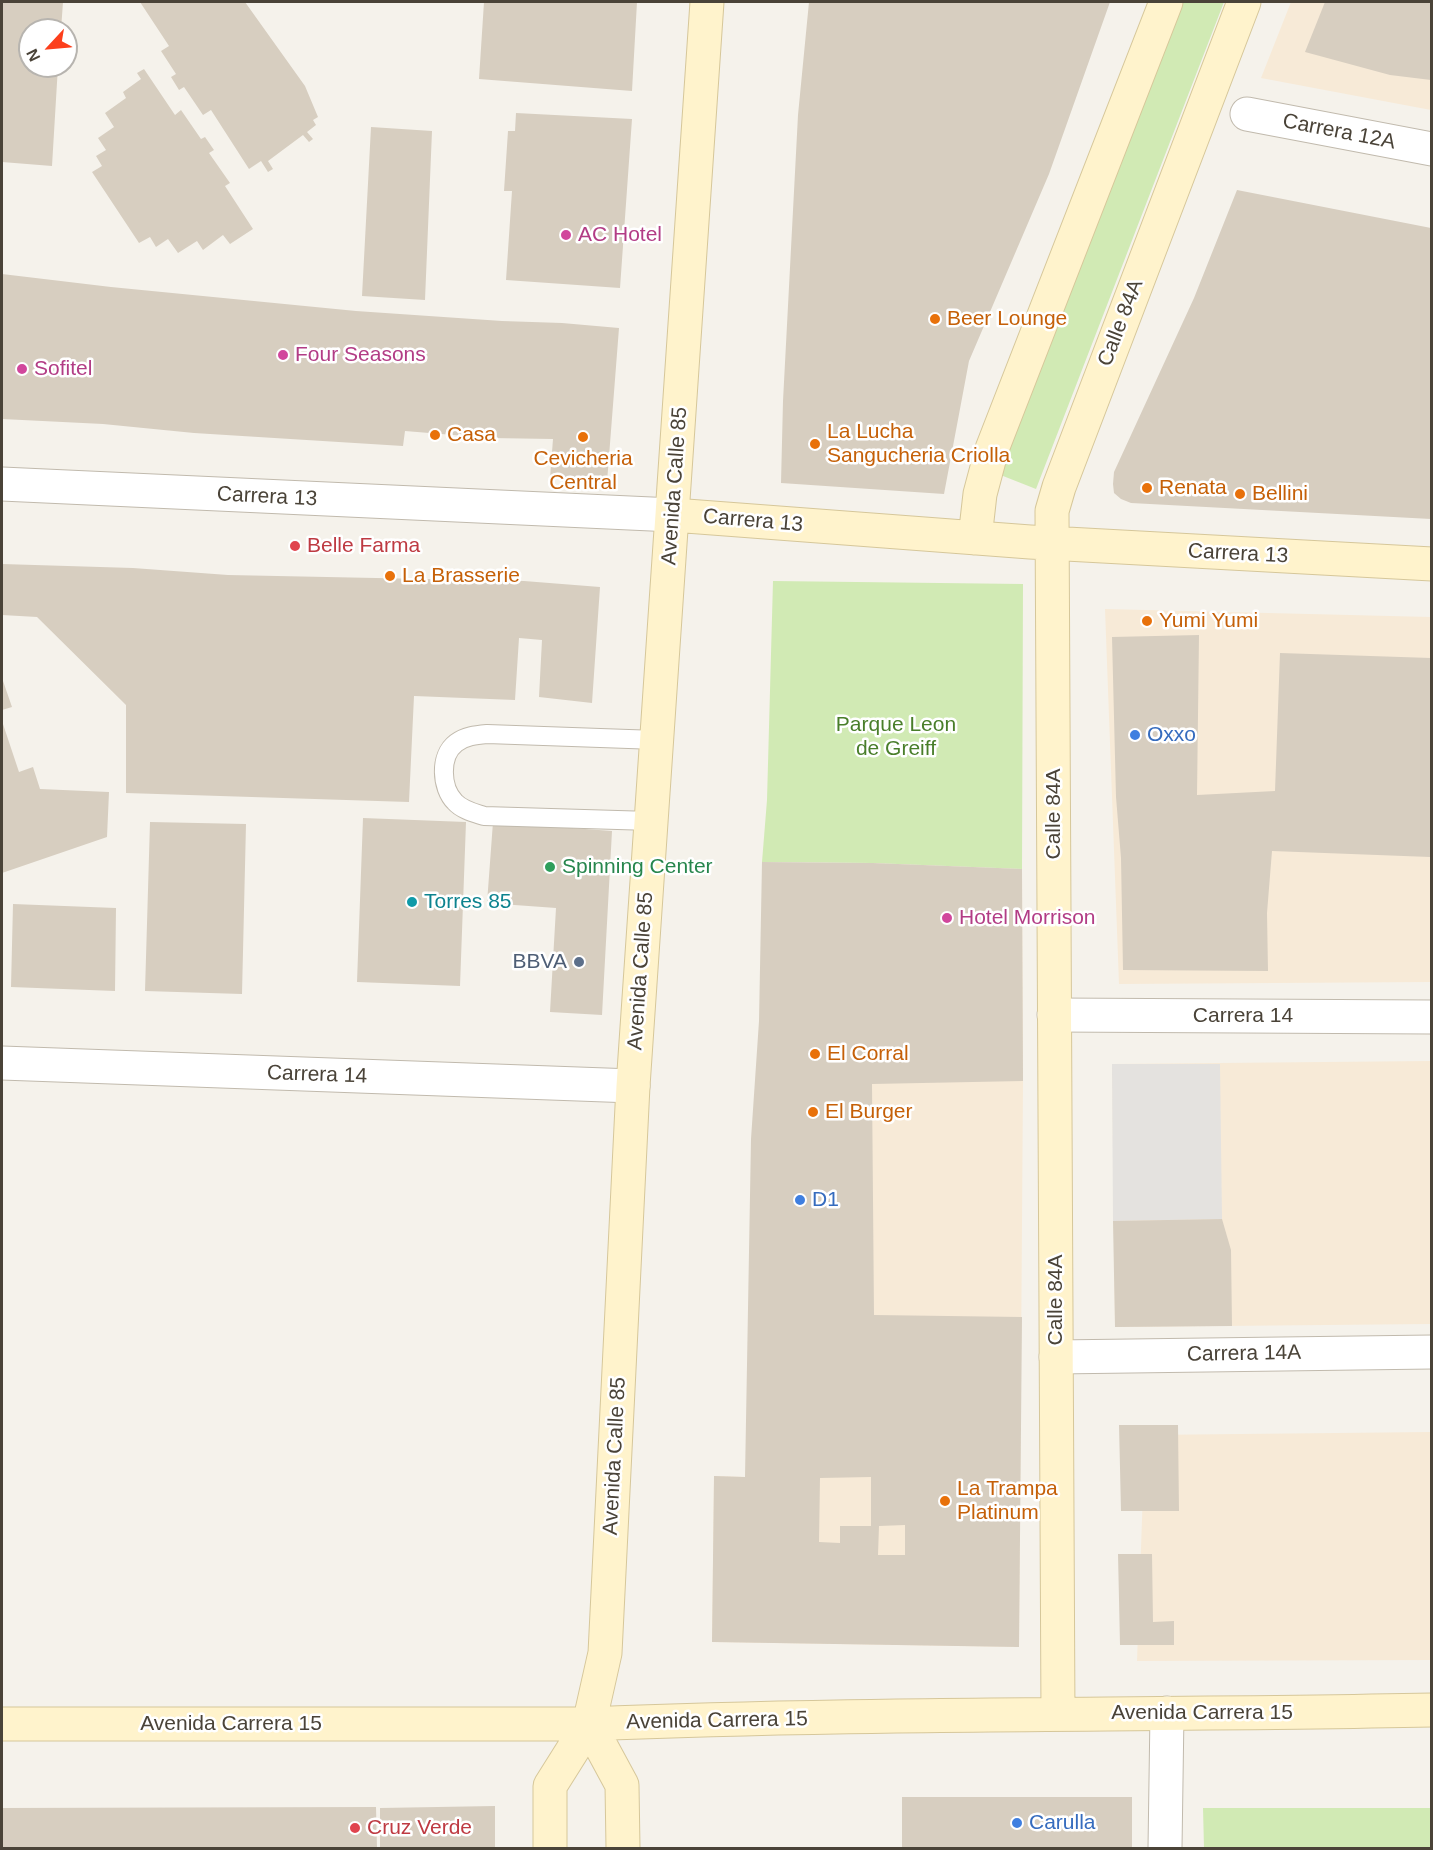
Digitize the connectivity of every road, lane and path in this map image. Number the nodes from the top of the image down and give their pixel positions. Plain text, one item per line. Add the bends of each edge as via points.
1 (708, 2) edge
2 (1166, 2) edge
3 (1244, 2) edge
4 (1247, 114) dead end
5 (1431, 149) edge
6 (2, 484) edge
7 (673, 515) junction
8 (975, 538) junction
9 (1052, 543) junction
10 (1431, 564) edge
11 (657, 740) junction
12 (651, 821) junction
13 (1054, 1015) junction
14 (1431, 1017) edge
15 (2, 1063) edge
16 (633, 1086) junction
17 (1431, 1352) edge
18 (1056, 1357) junction
19 (1431, 1710) edge
20 (1167, 1713) junction
21 (1058, 1714) junction
22 (2, 1724) edge
23 (589, 1724) junction
24 (550, 1848) edge
25 (623, 1848) edge
26 (1165, 1848) edge

1 - 7 main road, Avenida Calle 85
2 - 8 main road via 992,449 980,494
3 - 9 main road, Calle 84A via 1059,487 1052,512
4 - 5 street, Carrera 12A
6 - 7 street, Carrera 13
7 - 8 main road, Carrera 13
7 - 11 main road, Avenida Calle 85
8 - 9 main road, Carrera 13
9 - 10 main road, Carrera 13
9 - 13 main road, Calle 84A
11 - 12 main road, Avenida Calle 85
11 - 12 lane via 470,735 455,743 446,756 443,771 454,802 484,816
12 - 16 main road, Avenida Calle 85
13 - 14 street, Carrera 14
13 - 18 main road, Calle 84A
15 - 16 street, Carrera 14
16 - 23 main road, Avenida Calle 85 via 605,1653
17 - 18 street, Carrera 14A
18 - 21 main road, Calle 84A
19 - 20 main road, Avenida Carrera 15
20 - 21 main road, Avenida Carrera 15
20 - 26 street
21 - 23 main road, Avenida Carrera 15
22 - 23 main road, Avenida Carrera 15
23 - 24 main road, Avenida Calle 85 via 550,1786
23 - 25 main road via 622,1785

